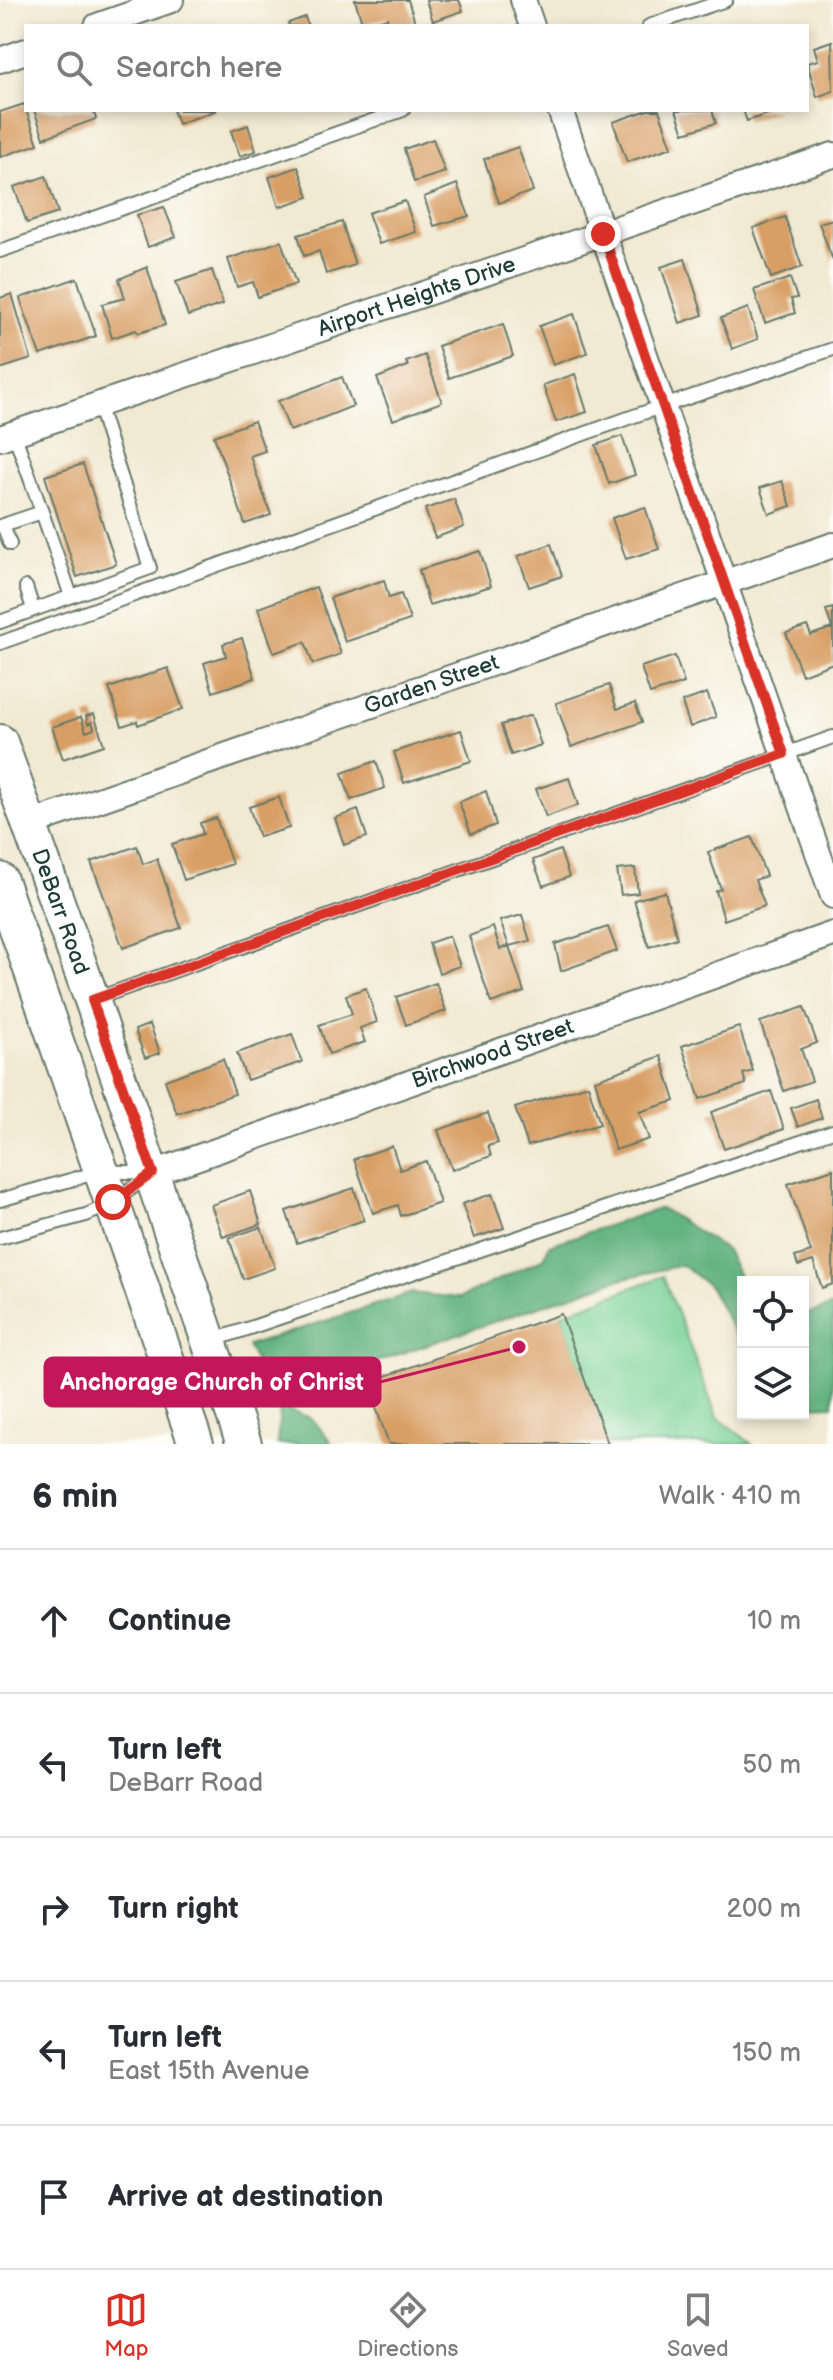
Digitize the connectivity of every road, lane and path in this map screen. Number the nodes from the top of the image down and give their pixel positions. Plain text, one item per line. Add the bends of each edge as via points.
1 (171, 0) edge
2 (523, 0) edge
3 (726, 0) edge
4 (103, 24) edge
5 (531, 24) edge
6 (655, 24) edge
7 (24, 52) edge
8 (0, 60) edge
9 (397, 112) edge
10 (561, 112) edge
11 (833, 155) edge
12 (603, 234) junction
13 (0, 251) edge
14 (833, 349) edge
15 (98, 404) junction
16 (663, 406) junction
17 (7, 435) edge
18 (42, 512) junction
19 (1, 525) edge
20 (10, 544) dead end
21 (833, 545) edge
22 (724, 582) junction
23 (26, 587) dead end
24 (71, 596) junction
25 (33, 609) junction
26 (0, 622) edge
27 (0, 643) edge
28 (833, 737) edge
29 (0, 742) edge
30 (784, 754) junction
31 (29, 824) junction
32 (0, 880) edge
33 (833, 896) edge
34 (833, 934) edge
35 (92, 1000) junction
36 (833, 1131) edge
37 (153, 1173) junction
38 (107, 1187) junction
39 (0, 1200) edge
40 (0, 1238) edge
41 (210, 1342) junction
42 (196, 1444) edge
43 (244, 1444) edge

1 - 4 street
2 - 5 street
3 - 6 lane
7 - 8 street
9 - 13 lane
10 - 12 street
11 - 12 street, Airport Heights Drive
12 - 15 street, Airport Heights Drive
12 - 16 street
14 - 16 lane
15 - 17 street, Airport Heights Drive
15 - 24 lane via 150,568
16 - 22 street
16 - 27 lane
17 - 18 lane
18 - 19 lane
18 - 24 lane
19 - 20 lane
21 - 22 street, Garden Street
22 - 30 street
22 - 31 street, Garden Street
23 - 25 lane
24 - 25 lane
25 - 26 lane
28 - 30 lane
29 - 31 main road, DeBarr Road
30 - 33 street
30 - 35 lane
31 - 35 main road, DeBarr Road
32 - 38 main road
34 - 37 street, Birchwood Street
35 - 37 main road, DeBarr Road
36 - 41 lane
37 - 38 lane
37 - 38 lane
37 - 41 main road, DeBarr Road
38 - 39 lane
38 - 40 lane via 86,1215
38 - 42 main road
41 - 43 main road, DeBarr Road

